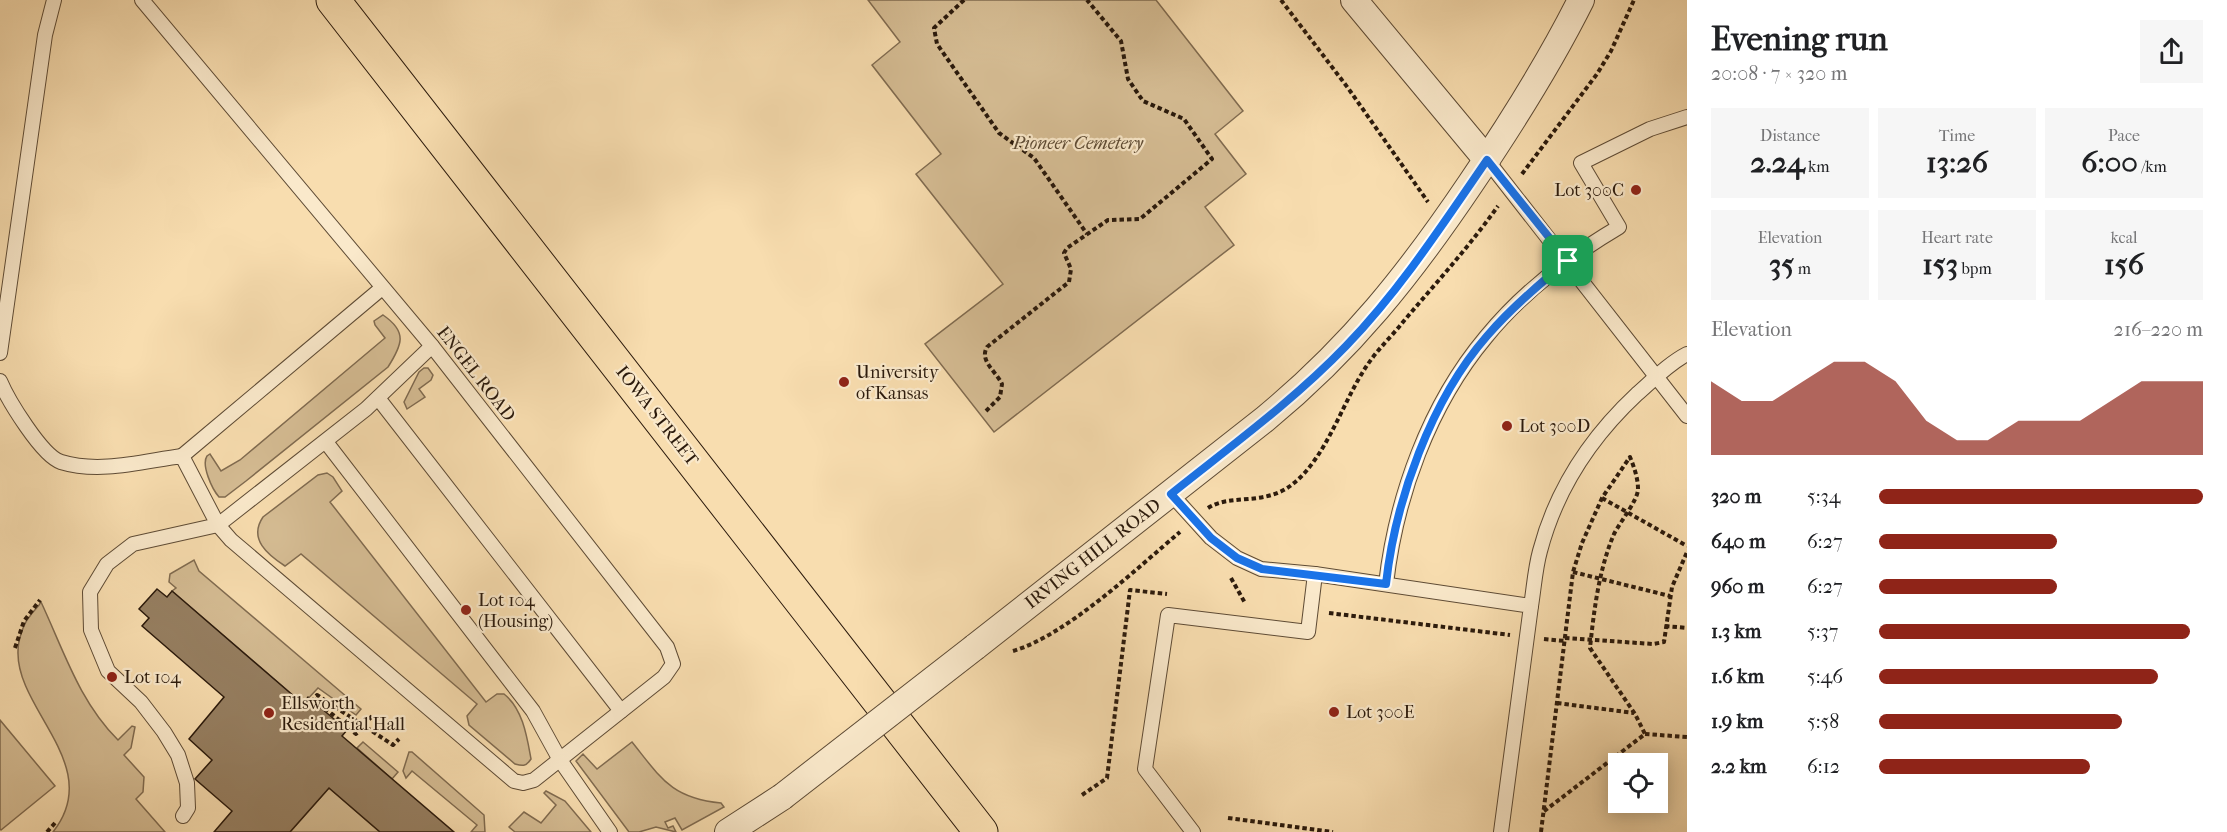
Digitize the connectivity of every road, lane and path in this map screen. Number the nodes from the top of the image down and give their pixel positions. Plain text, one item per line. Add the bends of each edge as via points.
1 (54, 0) edge
2 (142, 0) edge
3 (333, 0) edge
4 (964, 0) edge
5 (1087, 0) edge
6 (1281, 0) edge
7 (1581, 0) edge
8 (1634, 0) edge
9 (1361, 2) edge
10 (1687, 117) edge
11 (1487, 160) junction
12 (1532, 161) dead end
13 (1430, 204) dead end
14 (1486, 222) dead end
15 (1088, 234) junction
16 (1568, 261) junction
17 (382, 288) junction
18 (432, 346) junction
19 (0, 353) edge
20 (1687, 354) edge
21 (1656, 376) junction
22 (0, 381) edge
23 (378, 398) junction
24 (986, 411) dead end
25 (1687, 416) edge
26 (326, 442) junction
27 (182, 456) junction
28 (1171, 494) junction
29 (1602, 498) junction
30 (1627, 512) junction
31 (1195, 520) junction
32 (218, 525) junction
33 (1687, 546) edge
34 (1687, 552) edge
35 (1573, 573) junction
36 (1315, 574) junction
37 (1601, 579) junction
38 (1386, 584) junction
39 (1670, 596) junction
40 (40, 600) dead end
41 (1531, 606) junction
42 (1665, 626) junction
43 (1687, 628) edge
44 (1565, 638) junction
45 (1591, 640) junction
46 (15, 648) dead end
47 (1010, 652) dead end
48 (1557, 703) junction
49 (621, 711) junction
50 (1635, 714) junction
51 (372, 716) dead end
52 (364, 726) junction
53 (1645, 734) junction
54 (1687, 737) edge
55 (399, 739) dead end
56 (560, 760) junction
57 (1544, 812) junction
58 (183, 816) dead end
59 (1228, 819) dead end
60 (55, 824) dead end
61 (47, 832) edge
62 (610, 832) edge
63 (728, 832) edge
64 (981, 832) edge
65 (1193, 832) edge
66 (1333, 832) edge
67 (1501, 832) edge
68 (1541, 832) edge

1 - 19 lane via 45,35
2 - 17 lane, ENGEL ROAD
3 - 64 highway, IOWA STREET
4 - 15 path via 934,28 937,44 999,133 1035,158
5 - 15 path via 1121,41 1128,79 1143,101 1184,119 1212,159 1140,219 1114,218
6 - 13 path
7 - 11 street, IRVING HILL ROAD via 1543,71
8 - 12 path via 1597,74
9 - 11 street
10 - 16 lane via 1650,129 1581,163 1619,227
11 - 16 lane
11 - 28 street, IRVING HILL ROAD via 1436,235 1347,345 1300,390
14 - 31 path via 1368,364 1326,441 1299,479 1266,497 1211,506
15 - 24 path via 1066,248 1071,275 1065,287 984,352 985,360 1002,384 1000,397
16 - 21 lane
16 - 38 lane via 1526,295 1485,337 1452,386 1426,434 1406,488 1389,554
17 - 18 lane, ENGEL ROAD
17 - 27 lane
18 - 23 lane
18 - 49 lane, ENGEL ROAD via 667,647 673,663 664,677
20 - 21 lane
21 - 25 lane
21 - 41 lane via 1617,413 1584,454 1562,492 1540,551
22 - 27 lane via 34,437 59,462 104,467
23 - 26 lane
23 - 49 lane
26 - 32 lane
26 - 56 lane via 533,711
27 - 32 lane, ENGEL ROAD
28 - 31 lane
28 - 63 street, IRVING HILL ROAD, bridge via 782,797
29 - 30 path
29 - 30 path via 1630,457 1639,491
29 - 35 path
30 - 33 path
30 - 37 path via 1614,533
31 - 36 lane via 1237,558 1262,569
31 - 47 path via 1072,620 1037,642
32 - 56 lane, ENGEL ROAD via 514,781 534,780
32 - 58 lane via 133,544 107,564 90,592 91,630 108,671 141,702 178,755 187,783 188,808
34 - 39 path
35 - 37 path
35 - 44 path
36 - 38 lane
36 - 65 lane via 1308,632 1168,615 1145,769
37 - 39 path
37 - 45 path
38 - 41 lane
39 - 42 path
40 - 46 path via 24,621
41 - 67 lane
42 - 43 path
42 - 45 path via 1664,642 1653,645
44 - 45 path
44 - 48 path
45 - 50 path via 1590,648
48 - 50 path
48 - 57 path
49 - 56 lane, ENGEL ROAD
50 - 53 path
51 - 52 path
52 - 52 path via 317,695 314,699 356,734
52 - 55 path via 393,745
53 - 54 path
53 - 57 path
56 - 62 lane
57 - 68 path
59 - 66 path
60 - 61 path

